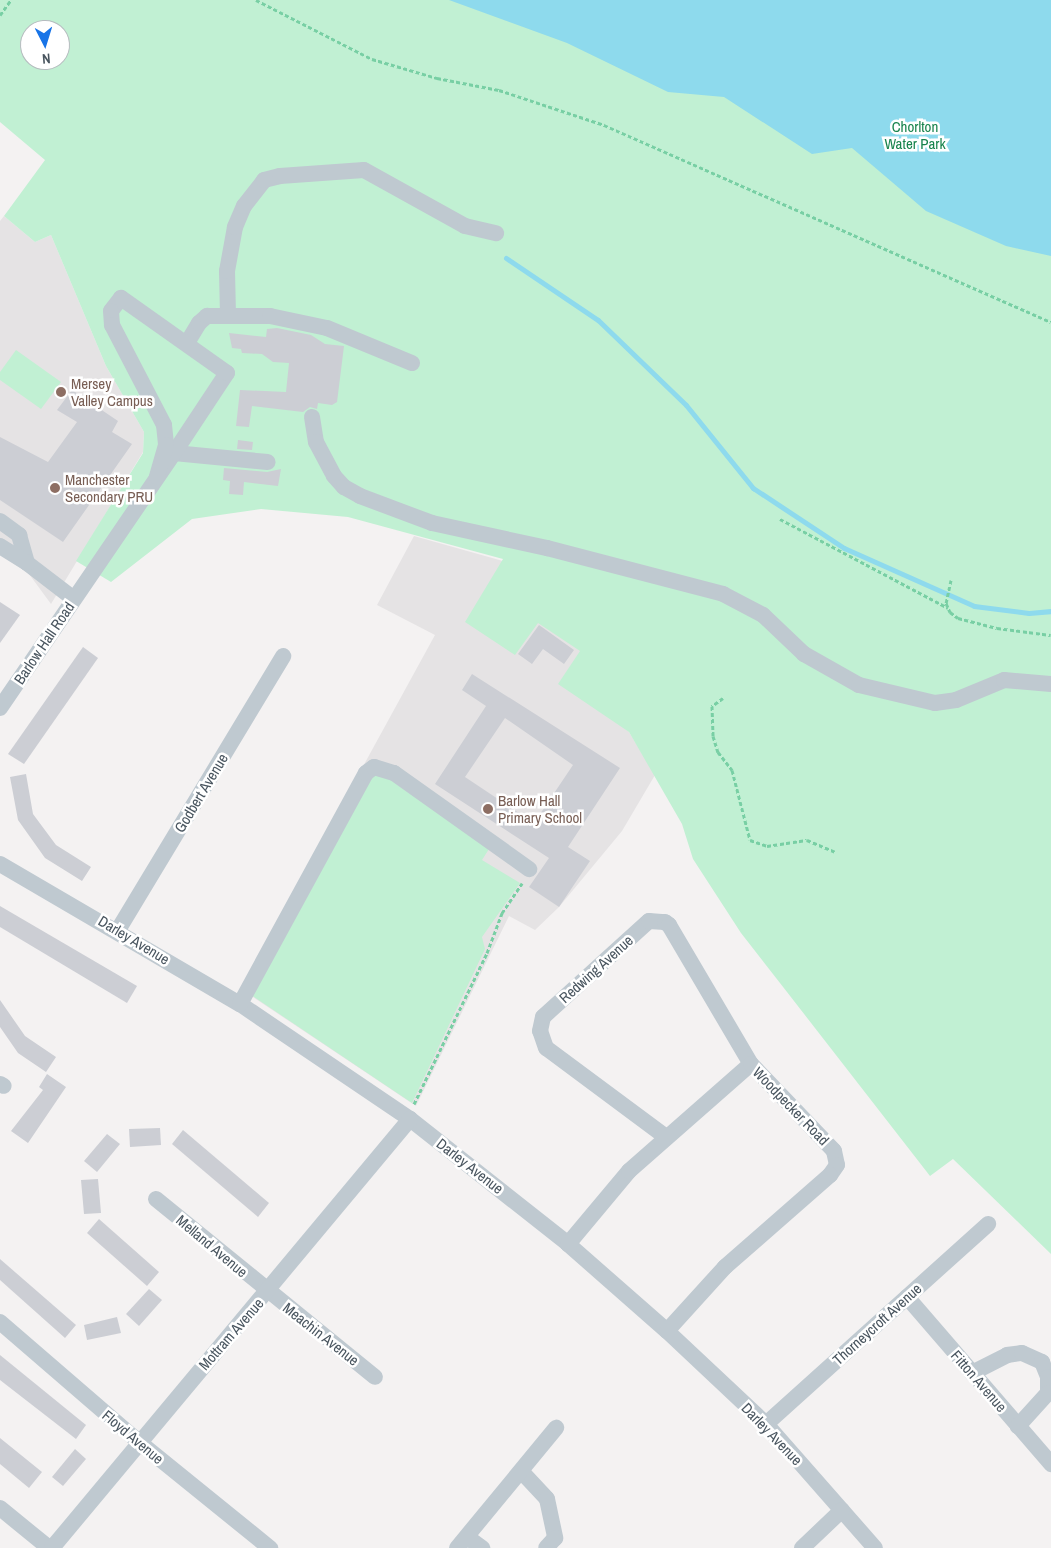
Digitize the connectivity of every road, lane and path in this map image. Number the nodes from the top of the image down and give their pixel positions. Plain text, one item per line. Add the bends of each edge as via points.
1 (11, 0) edge
2 (256, 0) edge
3 (0, 15) edge
4 (496, 233) dead end
5 (228, 314) junction
6 (1051, 322) edge
7 (187, 343) junction
8 (412, 363) dead end
9 (312, 418) dead end
10 (174, 453) junction
11 (268, 462) dead end
12 (157, 477) junction
13 (780, 518) dead end
14 (0, 521) edge
15 (0, 546) edge
16 (27, 563) junction
17 (951, 580) dead end
18 (74, 599) junction
19 (948, 608) junction
20 (1051, 635) edge
21 (283, 656) dead end
22 (1051, 684) edge
23 (723, 698) dead end
24 (0, 708) edge
25 (835, 852) dead end
26 (0, 864) edge
27 (528, 873) joint
28 (118, 930) junction
29 (240, 1004) junction
30 (751, 1064) junction
31 (410, 1119) junction
32 (666, 1137) junction
33 (156, 1199) dead end
34 (988, 1224) dead end
35 (568, 1244) junction
36 (267, 1292) junction
37 (906, 1297) junction
38 (0, 1322) edge
39 (667, 1331) junction
40 (972, 1373) junction
41 (375, 1377) dead end
42 (766, 1424) junction
43 (1018, 1426) junction
44 (556, 1428) dead end
45 (138, 1442) junction
46 (1051, 1464) edge
47 (521, 1471) junction
48 (0, 1508) edge
49 (842, 1510) junction
50 (462, 1542) edge
51 (50, 1548) edge
52 (270, 1548) edge
53 (482, 1548) edge
54 (546, 1548) edge
55 (802, 1548) edge
56 (875, 1548) edge

1 - 3 path
2 - 6 path via 372,59 437,78 499,90 604,125
4 - 5 street via 464,226 364,170 264,180 244,206 235,227 227,271
5 - 7 street via 208,316 199,323
5 - 8 street via 288,318 327,328
7 - 10 street, Barlow Hall Road via 227,373
7 - 12 street via 121,298 111,311 112,325 164,425 166,445
9 - 22 street via 316,442 334,476 344,487 360,496 432,523 548,548 723,594 763,615 804,654 859,685 935,702 956,700 1004,680
10 - 11 street
10 - 12 street, Barlow Hall Road
12 - 18 street, Barlow Hall Road
13 - 19 path
14 - 16 street via 19,535
15 - 16 street
16 - 18 street
17 - 19 path via 946,602
18 - 24 street, Barlow Hall Road
19 - 20 path via 958,618 973,622
21 - 28 street, Godbert Avenue
23 - 25 path via 712,706 713,736 718,752 732,770 750,840 767,846 807,840
26 - 28 street, Darley Avenue
27 - 29 street via 394,773 374,766 366,773
27 - 31 path via 502,913
28 - 29 street, Darley Avenue
29 - 31 street, Darley Avenue
30 - 32 street, Woodpecker Road
30 - 32 street, Redwing Avenue via 669,925 649,922 543,1017 540,1031 546,1048
30 - 39 street, Woodpecker Road via 834,1151 837,1165 830,1175 725,1267
31 - 35 street, Darley Avenue
31 - 36 street, Mottram Avenue
32 - 35 street, Woodpecker Road via 629,1171
33 - 36 street, Melland Avenue
34 - 37 street, Thorneycroft Avenue
35 - 39 street, Darley Avenue
36 - 41 street, Meachin Avenue
36 - 45 street, Mottram Avenue
37 - 40 street, Fitton Avenue
37 - 42 street, Thorneycroft Avenue
38 - 45 street, Floyd Avenue
39 - 42 street, Darley Avenue
40 - 43 street, Fitton Avenue
40 - 43 street via 1007,1355 1022,1353 1042,1362 1048,1377 1048,1393
42 - 49 street, Darley Avenue
43 - 46 street, Fitton Avenue
44 - 47 street
45 - 51 street, Mottram Avenue
45 - 52 street, Floyd Avenue
47 - 50 street
47 - 54 street via 547,1499 554,1538
48 - 51 street
49 - 55 street
49 - 56 street, Darley Avenue
50 - 53 street

